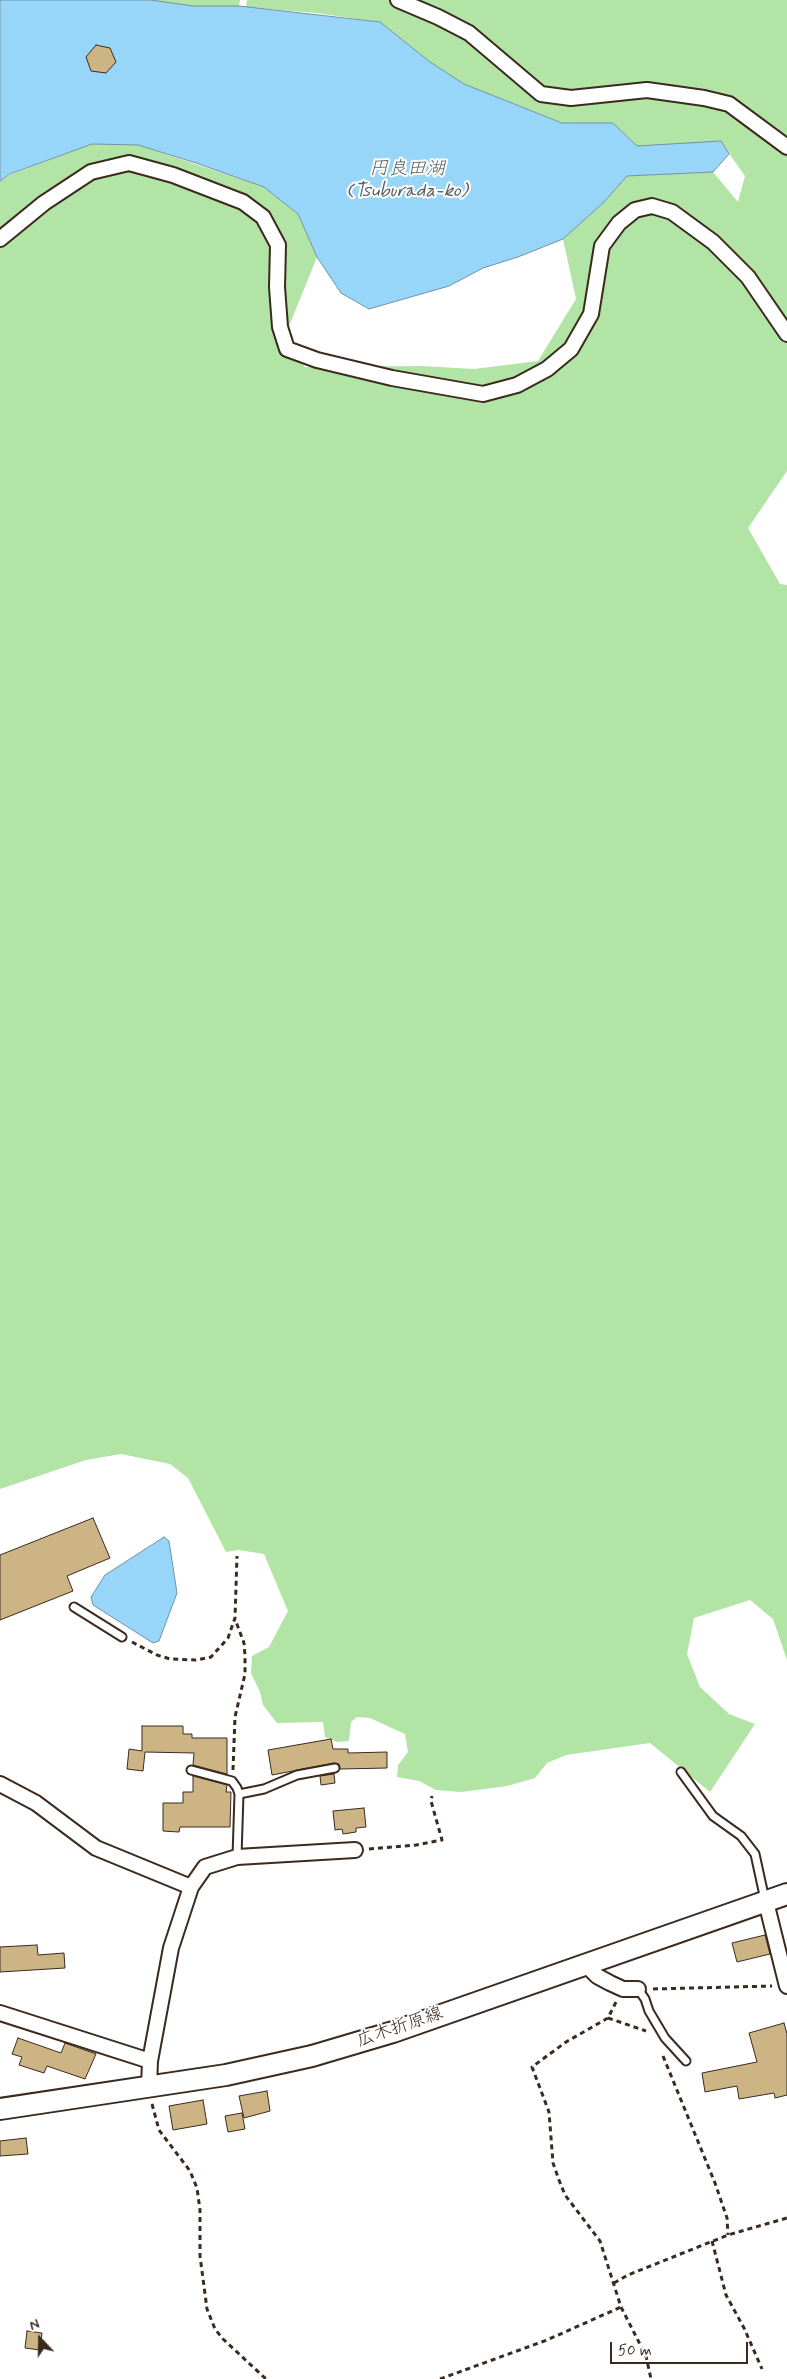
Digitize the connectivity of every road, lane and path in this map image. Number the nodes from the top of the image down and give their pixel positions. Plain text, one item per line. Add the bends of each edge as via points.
1 (398, 0) edge
2 (787, 147) edge
3 (0, 239) edge
4 (787, 334) edge
5 (237, 1556) dead end
6 (74, 1607) dead end
7 (235, 1618) junction
8 (122, 1637) joint
9 (335, 1768) dead end
10 (191, 1770) dead end
11 (681, 1772) dead end
12 (232, 1781) junction
13 (0, 1784) edge
14 (239, 1794) junction
15 (432, 1796) dead end
16 (355, 1850) joint
17 (237, 1857) junction
18 (191, 1887) junction
19 (787, 1894) edge
20 (766, 1902) junction
21 (586, 1965) junction
22 (787, 1986) edge
23 (631, 1989) junction
24 (0, 2013) edge
25 (608, 2018) junction
26 (652, 2033) dead end
27 (660, 2048) dead end
28 (150, 2061) junction
29 (686, 2061) dead end
30 (149, 2087) junction
31 (0, 2109) edge
32 (787, 2218) edge
33 (728, 2235) junction
34 (712, 2241) junction
35 (614, 2284) junction
36 (621, 2307) junction
37 (762, 2369) dead end
38 (266, 2379) edge
39 (440, 2379) edge
40 (652, 2379) edge

1 - 2 street via 469,33 541,94 571,98 647,90 704,98 729,104
3 - 4 street via 44,203 91,172 129,163 173,174 243,202 262,217 278,245 280,327 287,349 317,360 392,378 483,394 517,385 547,369 571,349 591,314 602,246 619,223 635,210 652,206 672,212 720,249 748,277
5 - 7 path
6 - 8 lane
7 - 8 path via 221,1648 211,1657 196,1660 157,1655
7 - 12 path via 244,1643 245,1674 235,1717
9 - 14 lane via 297,1775 264,1789
10 - 12 lane
11 - 20 lane via 714,1816 741,1836 755,1854
12 - 14 lane
13 - 18 street via 36,1803 96,1848
14 - 17 lane
15 - 16 path via 442,1840
16 - 17 street
17 - 18 street via 205,1867
18 - 28 street via 171,1948
19 - 20 main road, 広木折原線
20 - 21 main road, 広木折原線
20 - 22 street
21 - 23 street via 597,1976
21 - 30 main road, 広木折原線 via 393,2032 312,2056 226,2075
22 - 23 path
23 - 25 path
23 - 29 lane via 645,1999 664,2038
24 - 28 street
25 - 26 path
25 - 35 path via 532,2066 549,2112 553,2162 565,2196 600,2241
27 - 33 path via 715,2183
28 - 30 street
30 - 31 main road, 広木折原線
30 - 38 path via 159,2130 190,2171 197,2188 200,2256 207,2309 215,2329
32 - 33 path
33 - 34 path
34 - 35 path via 628,2275
34 - 37 path via 726,2295
35 - 36 path
36 - 39 path via 547,2340
36 - 40 path via 646,2356

